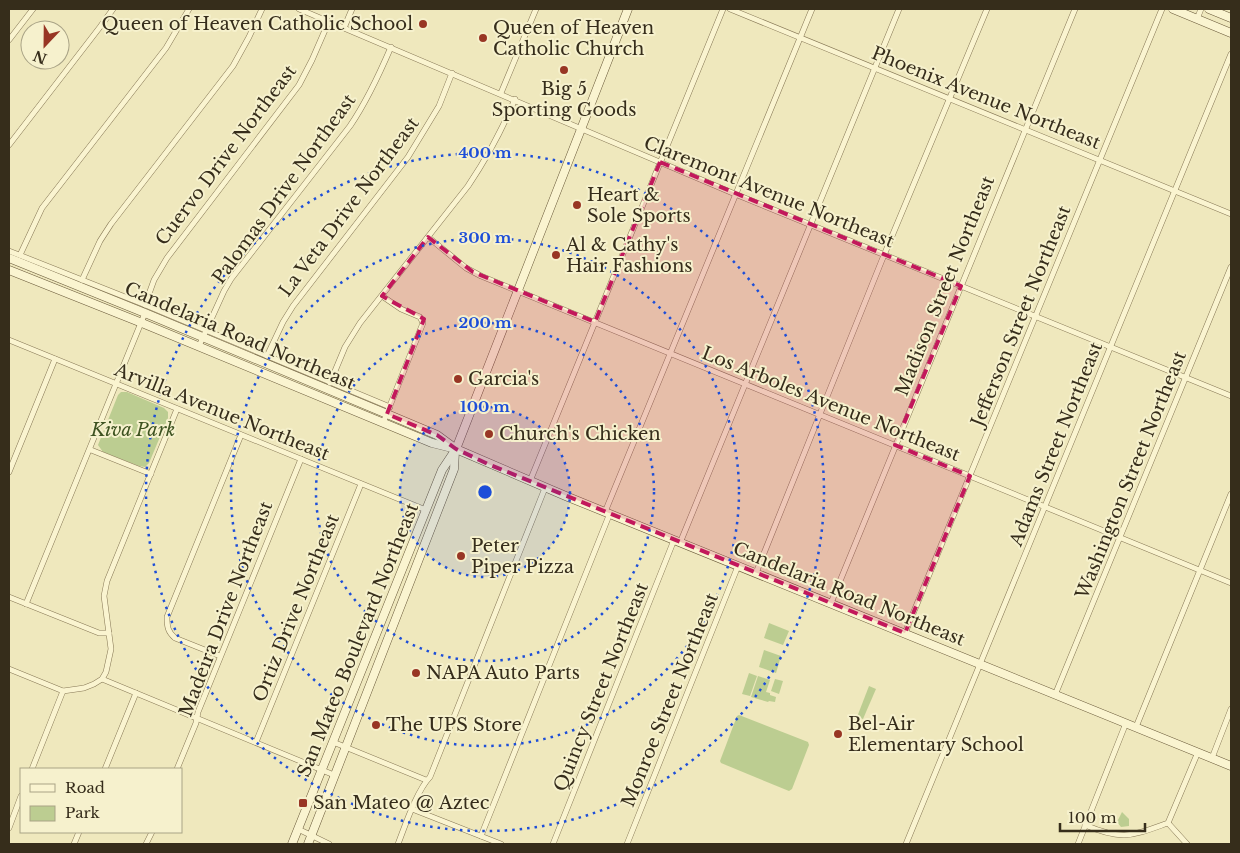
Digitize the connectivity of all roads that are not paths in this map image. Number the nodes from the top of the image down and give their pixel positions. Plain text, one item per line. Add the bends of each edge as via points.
1 (33, 9) edge
2 (113, 9) edge
3 (188, 9) edge
4 (262, 9) edge
5 (299, 9) edge
6 (352, 9) edge
7 (536, 9) edge
8 (628, 9) edge
9 (723, 9) edge
10 (730, 9) edge
11 (812, 9) edge
12 (900, 9) edge
13 (987, 9) edge
14 (1075, 9) edge
15 (1162, 9) edge
16 (1173, 9) edge
17 (1201, 9) edge
18 (1209, 9) edge
19 (1231, 18) edge
20 (1197, 19) junction
21 (329, 21) junction
22 (344, 28) junction
23 (1231, 33) edge
24 (801, 38) junction
25 (9, 40) edge
26 (390, 47) junction
27 (1231, 54) edge
28 (876, 68) junction
29 (452, 73) junction
30 (501, 93) junction
31 (950, 98) junction
32 (515, 100) junction
33 (581, 129) junction
34 (1025, 129) junction
35 (9, 145) edge
36 (1100, 160) junction
37 (660, 162) junction
38 (1176, 191) junction
39 (735, 194) junction
40 (1231, 214) edge
41 (810, 224) junction
42 (428, 237) junction
43 (9, 251) edge
44 (885, 254) junction
45 (20, 255) junction
46 (9, 258) edge
47 (1231, 267) edge
48 (9, 270) edge
49 (82, 280) junction
50 (961, 286) junction
51 (518, 290) junction
52 (382, 296) junction
53 (145, 309) junction
54 (1036, 316) junction
55 (595, 322) junction
56 (142, 323) junction
57 (205, 334) junction
58 (9, 340) edge
59 (199, 346) junction
60 (1111, 347) junction
61 (670, 353) junction
62 (267, 356) junction
63 (55, 359) junction
64 (1186, 378) junction
65 (330, 383) junction
66 (745, 383) junction
67 (117, 384) junction
68 (1231, 396) edge
69 (177, 409) junction
70 (388, 410) junction
71 (820, 414) junction
72 (383, 423) junction
73 (241, 435) junction
74 (895, 445) junction
75 (456, 449) junction
76 (90, 450) junction
77 (301, 459) junction
78 (9, 472) edge
79 (150, 474) junction
80 (970, 476) junction
81 (530, 481) junction
82 (361, 484) junction
83 (545, 488) junction
84 (1231, 494) edge
85 (1045, 507) junction
86 (426, 510) junction
87 (607, 513) junction
88 (1119, 538) junction
89 (677, 541) junction
90 (738, 566) junction
91 (1200, 570) junction
92 (414, 573) junction
93 (756, 573) junction
94 (1231, 584) edge
95 (9, 597) edge
96 (831, 603) junction
97 (26, 604) junction
98 (109, 633) junction
99 (905, 633) junction
100 (220, 656) junction
101 (981, 664) junction
102 (9, 669) edge
103 (102, 679) junction
104 (63, 691) junction
105 (136, 693) junction
106 (1056, 694) junction
107 (1231, 710) edge
108 (197, 718) junction
109 (1126, 723) junction
110 (1136, 727) junction
111 (256, 742) junction
112 (333, 742) junction
113 (345, 748) junction
114 (1198, 752) junction
115 (1212, 758) junction
116 (1231, 766) edge
117 (32, 768) edge
118 (105, 768) edge
119 (177, 768) edge
120 (322, 770) junction
121 (334, 775) junction
122 (426, 780) junction
123 (20, 799) edge
124 (412, 809) junction
125 (1168, 823) junction
126 (1085, 825) junction
127 (9, 828) edge
128 (298, 829) junction
129 (312, 835) junction
130 (481, 836) junction
131 (292, 844) edge
132 (308, 844) edge
133 (329, 844) edge
134 (398, 844) edge
135 (501, 844) edge
136 (553, 844) edge
137 (627, 844) edge
138 (906, 844) edge
139 (1078, 844) edge
140 (1187, 844) edge

1 - 25 street
2 - 35 street
3 - 45 street via 166,48 42,208
4 - 49 street via 233,66 105,232
5 - 21 street, Claremont Avenue Northeast
6 - 22 street
7 - 30 street
8 - 33 main road, San Mateo Boulevard Northeast
9 - 37 street
10 - 24 street, Phoenix Avenue Northeast
11 - 24 street
12 - 28 street, Quincy Street Northeast
13 - 31 street
14 - 34 street, Madison Street Northeast
15 - 36 street, Jefferson Street Northeast
16 - 20 main road
17 - 20 street
18 - 19 main road
20 - 23 main road
21 - 22 street, Claremont Avenue Northeast
21 - 53 street, Cuervo Drive Northeast via 299,85 167,258 154,280
22 - 26 street, Claremont Avenue Northeast
24 - 28 street, Phoenix Avenue Northeast
24 - 39 street
26 - 29 street, Claremont Avenue Northeast
26 - 57 street, Palomas Drive Northeast via 358,114 231,279
27 - 38 street, Adams Street Northeast
28 - 31 street, Phoenix Avenue Northeast
28 - 41 street, Quincy Street Northeast
29 - 30 street, Claremont Avenue Northeast
29 - 62 street, La Veta Drive Northeast via 416,144 292,306
30 - 32 street, Claremont Avenue Northeast
31 - 34 street, Phoenix Avenue Northeast
31 - 44 street
32 - 33 street, Claremont Avenue Northeast
32 - 42 street via 481,166
33 - 37 street, Claremont Avenue Northeast
33 - 51 main road, San Mateo Boulevard Northeast
34 - 36 street, Phoenix Avenue Northeast
34 - 50 street, Madison Street Northeast
36 - 38 street, Phoenix Avenue Northeast
36 - 54 street, Jefferson Street Northeast
37 - 39 street, Claremont Avenue Northeast
37 - 55 street
38 - 40 street, Phoenix Avenue Northeast
38 - 60 street, Adams Street Northeast
39 - 41 street, Claremont Avenue Northeast
39 - 61 street
41 - 44 street, Claremont Avenue Northeast
41 - 66 street, Quincy Street Northeast
42 - 51 street, Los Arboles Avenue Northeast via 473,272
42 - 52 street
43 - 45 street
44 - 50 street, Claremont Avenue Northeast
44 - 71 street
45 - 49 street
46 - 53 main road, Candelaria Road Northeast
47 - 64 street, Washington Street Northeast
48 - 56 main road, Candelaria Road Northeast
49 - 53 street
50 - 54 street, Claremont Avenue Northeast
50 - 74 street, Madison Street Northeast
51 - 55 street, Los Arboles Avenue Northeast
51 - 75 main road, San Mateo Boulevard Northeast
52 - 65 street via 349,340
52 - 70 street via 420,317 423,323
53 - 56 street, Cuervo Drive Northeast
53 - 57 main road, Candelaria Road Northeast
54 - 60 street, Claremont Avenue Northeast
54 - 80 street, Jefferson Street Northeast
55 - 61 street, Los Arboles Avenue Northeast
55 - 81 street
56 - 59 main road, Candelaria Road Northeast
56 - 67 street, Cuervo Drive Northeast
57 - 59 street, Palomas Drive Northeast
57 - 62 street
57 - 70 main road, Candelaria Road Northeast
58 - 63 street, Arvilla Avenue Northeast
59 - 72 main road, Candelaria Road Northeast
60 - 64 street, Claremont Avenue Northeast
60 - 85 street, Adams Street Northeast
61 - 66 street, Los Arboles Avenue Northeast
61 - 87 street
62 - 65 street
63 - 67 street, Arvilla Avenue Northeast
63 - 78 street
64 - 68 street, Claremont Avenue Northeast
64 - 88 street, Washington Street Northeast
65 - 70 street
66 - 71 street, Los Arboles Avenue Northeast
66 - 89 street, Quincy Street Northeast
67 - 69 street, Arvilla Avenue Northeast
67 - 76 street, Cuervo Drive Northeast
69 - 73 street, Arvilla Avenue Northeast
69 - 79 street
70 - 72 street
70 - 75 main road, Candelaria Road Northeast via 437,435
71 - 74 street, Los Arboles Avenue Northeast
71 - 93 street
72 - 75 main road, Candelaria Road Northeast
73 - 77 street, Arvilla Avenue Northeast
73 - 100 street via 167,617 167,627 175,638
74 - 80 street, Los Arboles Avenue Northeast
74 - 96 street, Madison Street Northeast
75 - 81 main road, Candelaria Road Northeast
75 - 86 main road, San Mateo Boulevard Northeast via 442,470
75 - 92 main road, San Mateo Boulevard Northeast via 454,469
76 - 79 street
76 - 97 street, Cuervo Drive Northeast
77 - 82 street, Arvilla Avenue Northeast
77 - 100 street, Madeira Drive Northeast
79 - 98 street via 107,581 104,596
80 - 85 street, Los Arboles Avenue Northeast
80 - 99 street, Jefferson Street Northeast
81 - 83 main road, Candelaria Road Northeast
82 - 86 street, Arvilla Avenue Northeast
82 - 111 street, Ortiz Drive Northeast
83 - 87 main road, Candelaria Road Northeast
83 - 122 street via 430,777
84 - 91 street
85 - 88 street, Los Arboles Avenue Northeast
85 - 101 street, Adams Street Northeast
86 - 92 main road via 429,520 417,552
86 - 112 main road, San Mateo Boulevard Northeast
87 - 89 main road, Candelaria Road Northeast
87 - 130 street
88 - 91 street, Los Arboles Avenue Northeast
88 - 106 street, Washington Street Northeast
89 - 90 main road, Candelaria Road Northeast
89 - 136 street, Quincy Street Northeast
90 - 93 main road, Candelaria Road Northeast
90 - 137 street, Monroe Street Northeast
91 - 94 street, Los Arboles Avenue Northeast
91 - 110 street
92 - 113 main road, San Mateo Boulevard Northeast
93 - 96 main road, Candelaria Road Northeast
95 - 97 street
96 - 99 main road, Candelaria Road Northeast
97 - 98 street via 99,633
98 - 103 street via 111,650
99 - 101 main road, Candelaria Road Northeast
100 - 108 street, Madeira Drive Northeast
101 - 106 main road, Candelaria Road Northeast
101 - 138 street, Adams Street Northeast
102 - 104 street
103 - 104 street via 84,688
103 - 105 street
104 - 117 street
105 - 108 street
105 - 118 street
106 - 109 main road, Candelaria Road Northeast
107 - 115 street
108 - 111 street
108 - 119 street, Madeira Drive Northeast
109 - 110 main road, Candelaria Road Northeast
109 - 126 street
110 - 114 main road, Candelaria Road Northeast
111 - 120 street
112 - 113 street
112 - 120 main road, San Mateo Boulevard Northeast
113 - 121 main road, San Mateo Boulevard Northeast
113 - 122 street
114 - 115 main road, Candelaria Road Northeast
114 - 125 street
115 - 116 main road, Candelaria Road Northeast
120 - 121 street
120 - 128 main road, San Mateo Boulevard Northeast
121 - 129 main road, San Mateo Boulevard Northeast
122 - 124 street
123 - 127 street
124 - 130 street
124 - 134 street
125 - 126 street via 1118,836
125 - 140 street
126 - 139 street
128 - 129 street
128 - 131 main road, San Mateo Boulevard Northeast
129 - 132 main road, San Mateo Boulevard Northeast
129 - 133 street
130 - 135 street

